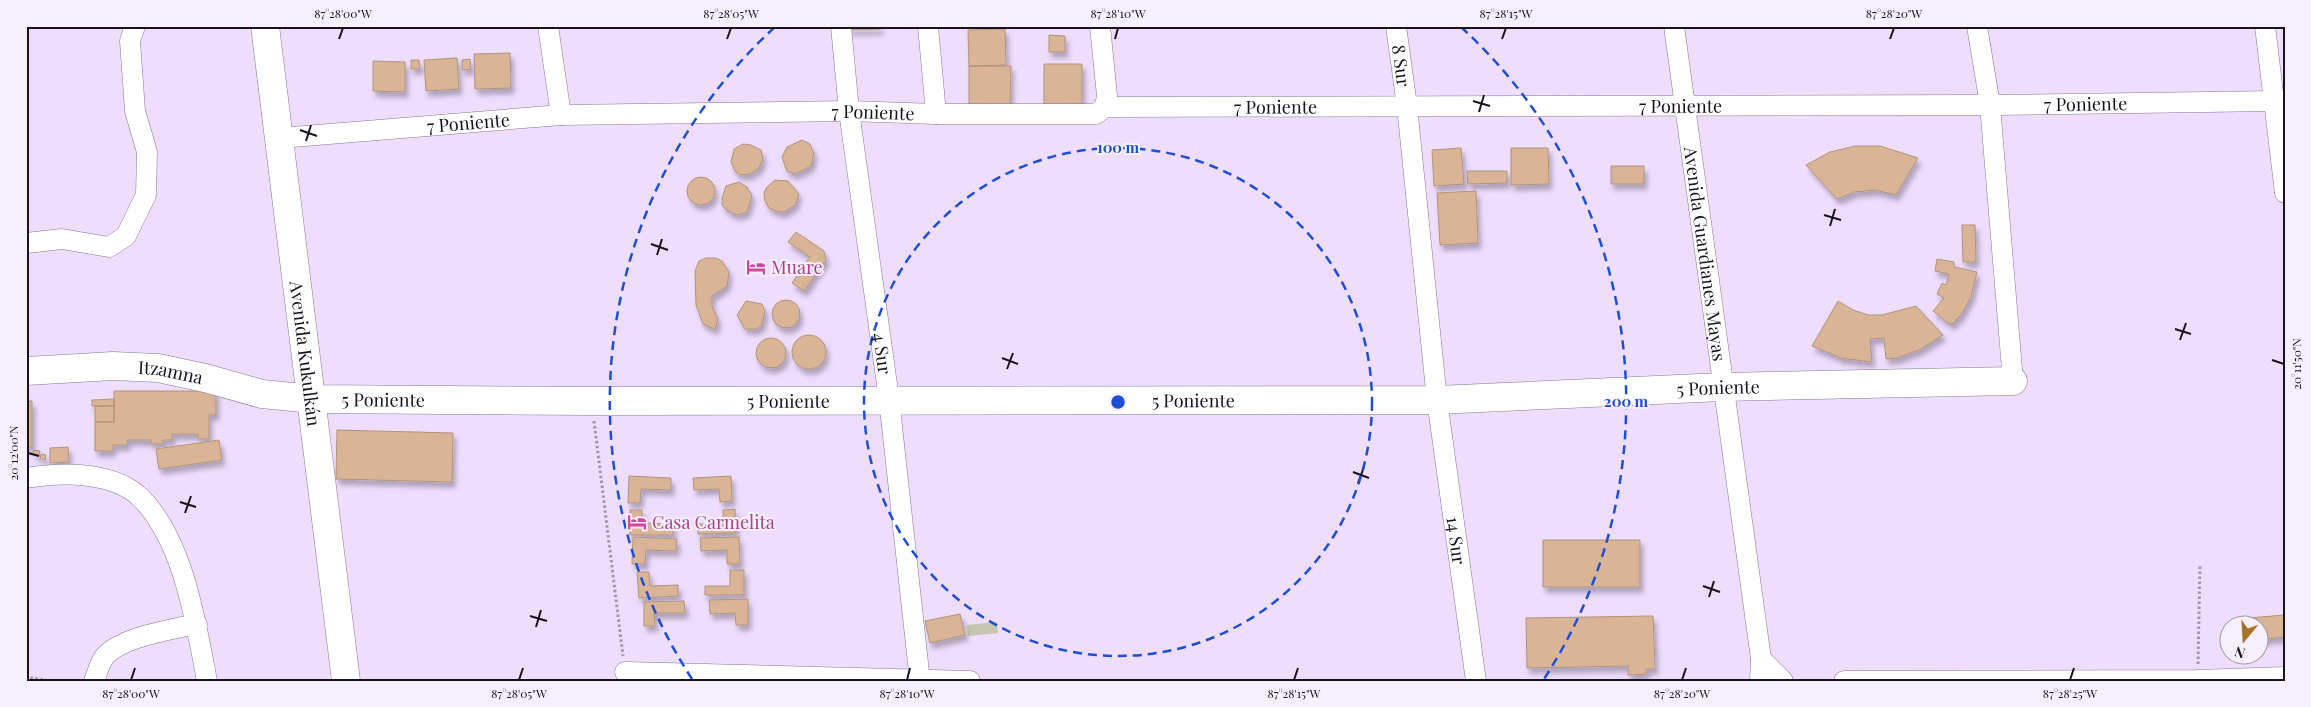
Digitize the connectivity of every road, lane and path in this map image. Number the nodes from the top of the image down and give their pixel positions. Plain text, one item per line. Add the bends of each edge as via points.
1 (134, 26) edge
2 (265, 26) edge
3 (548, 26) edge
4 (840, 26) edge
5 (928, 26) edge
6 (1100, 26) edge
7 (1396, 26) edge
8 (1674, 26) edge
9 (1977, 26) edge
10 (2265, 26) edge
11 (2274, 101) junction
12 (1990, 105) junction
13 (1407, 106) junction
14 (1105, 107) junction
15 (1683, 107) junction
16 (849, 111) junction
17 (936, 114) junction
18 (561, 115) junction
19 (2281, 126) edge
20 (280, 138) junction
21 (2285, 194) edge
22 (26, 243) edge
23 (26, 371) edge
24 (2013, 381) joint
25 (1722, 387) junction
26 (313, 398) junction
27 (890, 399) junction
28 (1438, 400) junction
29 (591, 401) junction
30 (26, 478) edge
31 (2200, 565) dead end
32 (196, 624) junction
33 (1761, 659) junction
34 (625, 672) joint
35 (26, 674) edge
36 (2285, 677) edge
37 (920, 680) edge
38 (2057, 680) edge
39 (2198, 680) edge
40 (52, 681) edge
41 (94, 681) edge
42 (207, 681) edge
43 (346, 681) edge
44 (970, 681) edge
45 (1476, 681) edge
46 (1760, 681) edge
47 (1783, 681) edge
48 (1844, 681) edge

1 - 22 street via 130,41 135,111 148,152 146,195 126,236 109,247 62,239
2 - 20 street, Avenida Kukulkán
3 - 18 street
4 - 16 street, 4 Sur
5 - 17 street
6 - 14 street via 1107,96
7 - 13 street, 8 Sur
8 - 15 street, Avenida Guardianes Mayas
9 - 12 street
10 - 11 street
11 - 12 street, 7 Poniente
11 - 19 street
12 - 15 street, 7 Poniente
12 - 24 street
13 - 14 street, 7 Poniente
13 - 15 street, 7 Poniente
13 - 28 street, 8 Sur
14 - 17 street, 7 Poniente via 1096,114
15 - 25 street, Avenida Guardianes Mayas via 1692,153
16 - 17 street, 7 Poniente
16 - 18 street, 7 Poniente
16 - 27 street, 4 Sur
18 - 20 street, 7 Poniente
19 - 21 street
20 - 26 street, Avenida Kukulkán
23 - 26 street, Itzamna via 113,366 158,368 262,394
24 - 25 street, 5 Poniente
25 - 28 street, 5 Poniente
25 - 33 street, Avenida Guardianes Mayas
26 - 29 street, 5 Poniente
26 - 43 street, Avenida Kukulkán
27 - 28 street, 5 Poniente
27 - 29 street, 5 Poniente
27 - 37 street, 4 Sur
28 - 45 street, 14 Sur
29 - 34 path
30 - 32 street via 46,474 83,474 117,484 142,498 162,525 186,582
31 - 39 path
32 - 41 street via 123,643 103,658
32 - 42 street
33 - 46 street, Avenida Guardianes Mayas
33 - 47 street
34 - 37 street
35 - 40 path
36 - 39 street
37 - 44 street
38 - 39 street
38 - 48 street

